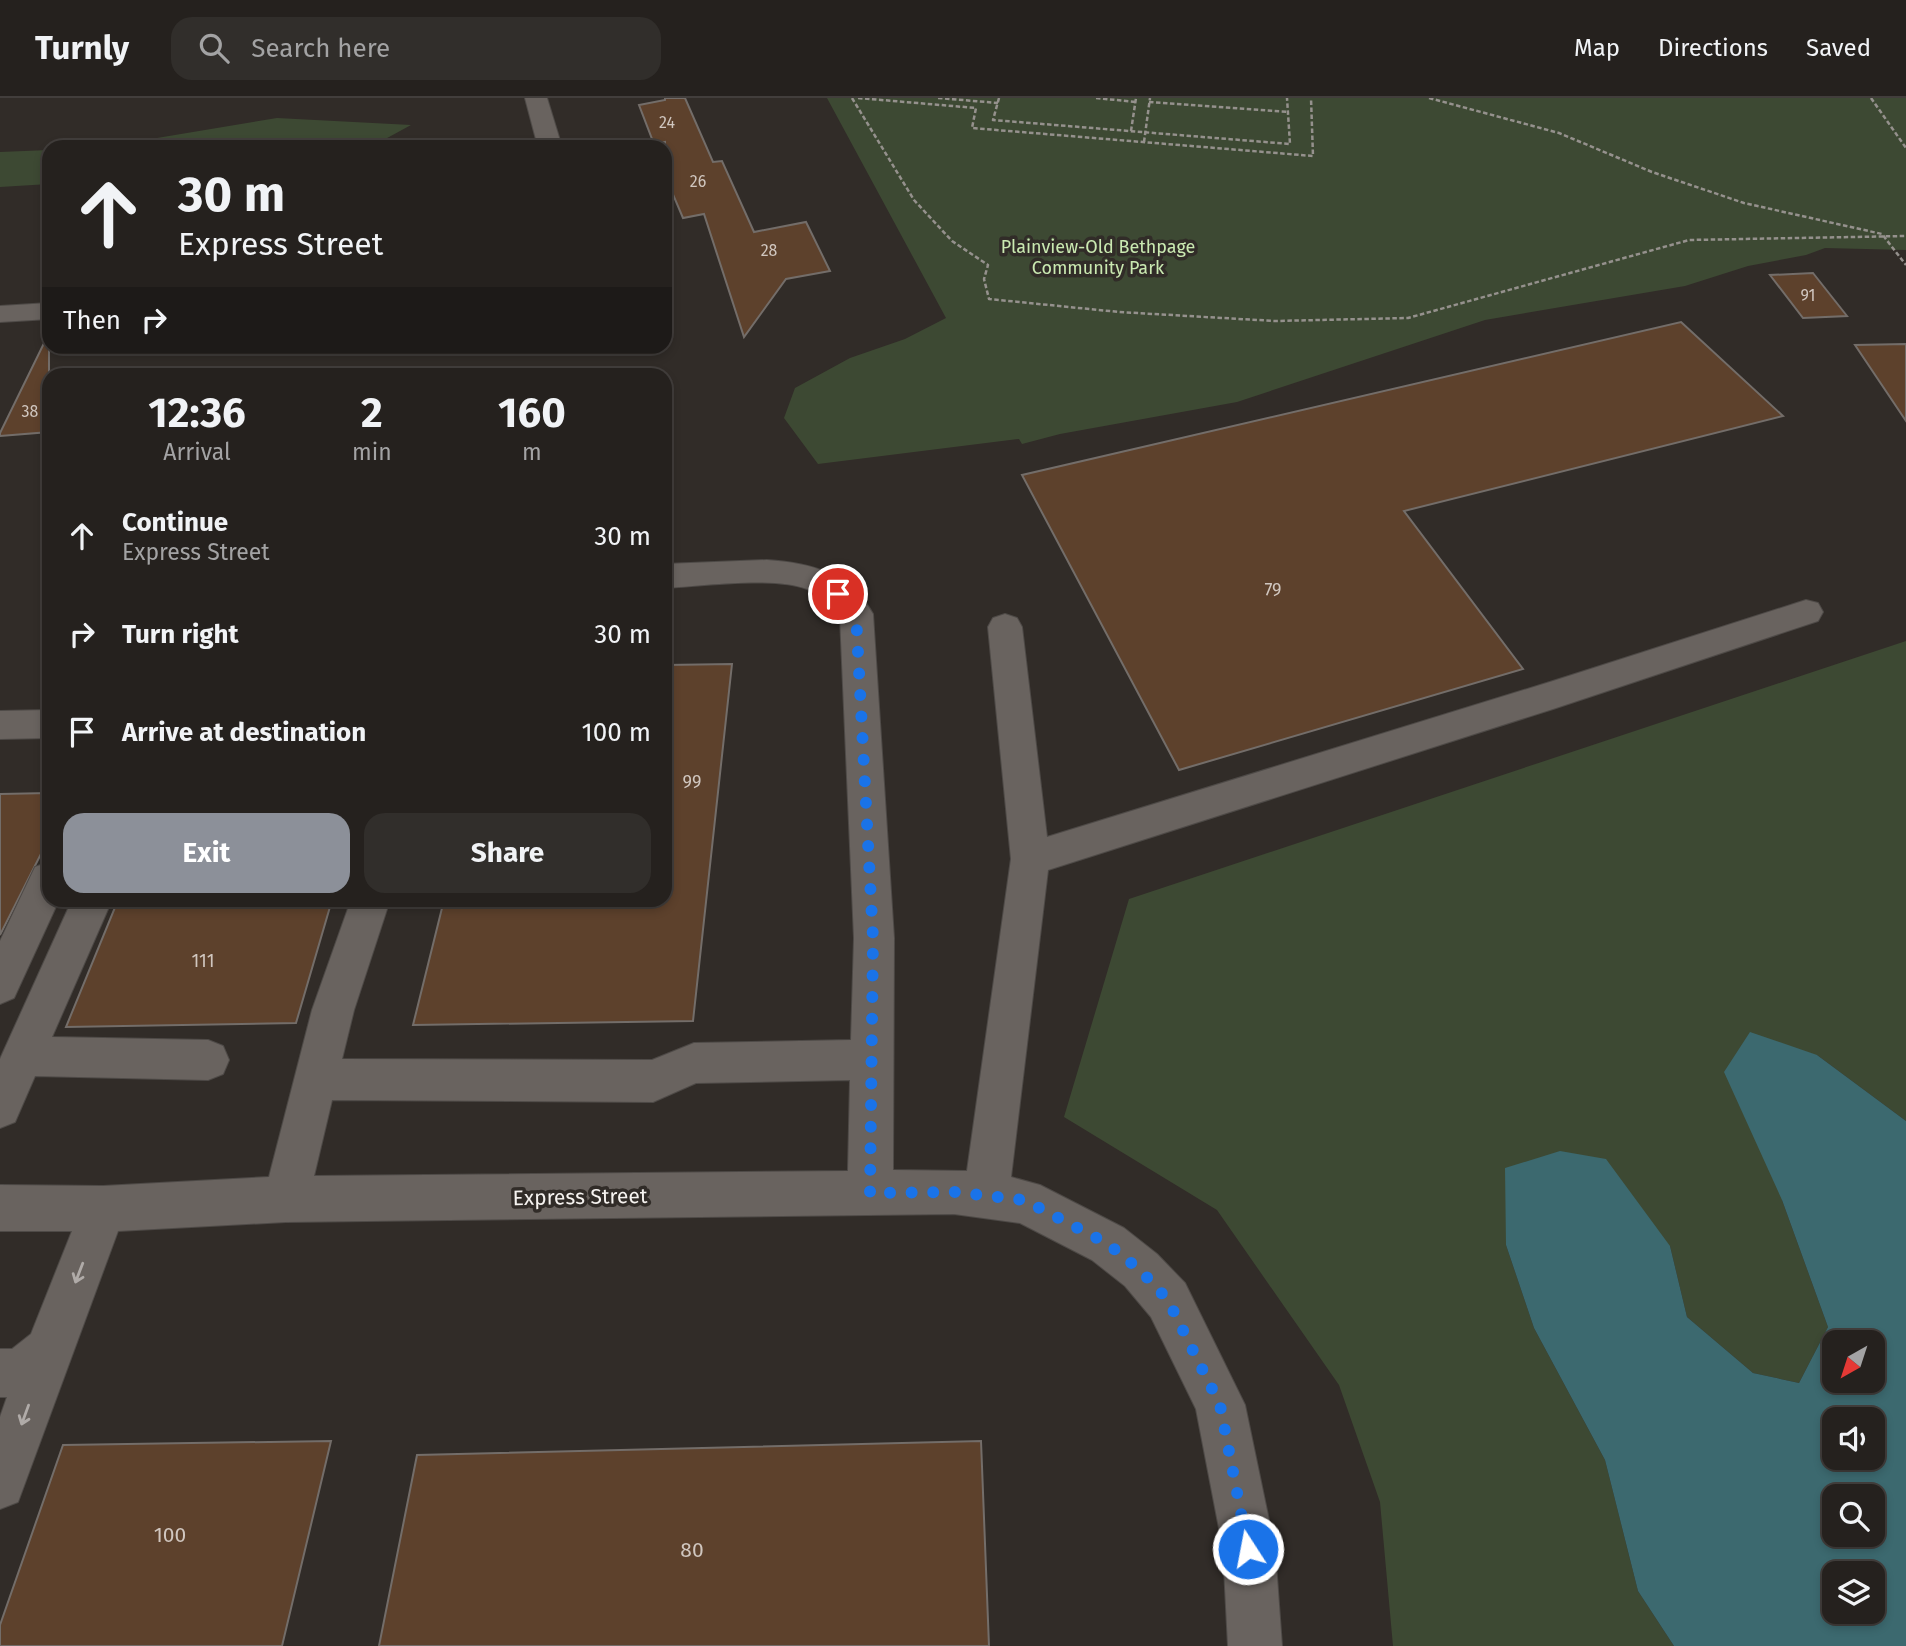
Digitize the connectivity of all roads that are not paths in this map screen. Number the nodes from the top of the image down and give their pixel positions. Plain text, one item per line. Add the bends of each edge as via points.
1 (536, 98) edge
2 (548, 140) edge
3 (42, 311) edge
4 (0, 314) edge
5 (672, 576) edge
6 (1806, 612) dead end
7 (1004, 627) dead end
8 (0, 724) edge
9 (42, 724) edge
10 (1030, 859) junction
11 (42, 893) edge
12 (89, 907) edge
13 (368, 907) edge
14 (0, 985) edge
15 (22, 1056) junction
16 (208, 1060) dead end
17 (871, 1060) junction
18 (316, 1079) junction
19 (0, 1107) edge
20 (870, 1193) junction
21 (986, 1196) junction
22 (286, 1199) junction
23 (0, 1208) edge
24 (103, 1209) junction
25 (49, 1351) junction
26 (0, 1374) edge
27 (0, 1484) edge
28 (1255, 1646) edge

1 - 2 street
3 - 4 street
5 - 17 street via 793,573 820,580 856,614 873,938
6 - 10 street
7 - 10 street
8 - 9 street
10 - 21 street
11 - 14 street
12 - 15 street
13 - 18 street via 333,1010
15 - 16 street
15 - 19 street
17 - 18 street via 694,1063 653,1081
17 - 20 street
18 - 22 street
20 - 21 street, Express Street
20 - 22 street, Express Street
21 - 28 street, Express Street via 1024,1200 1108,1244 1168,1300 1220,1405 1248,1549
22 - 24 street, Express Street
23 - 24 street, Express Street
24 -> 25 street
25 - 26 street via 19,1373
25 -> 27 street

